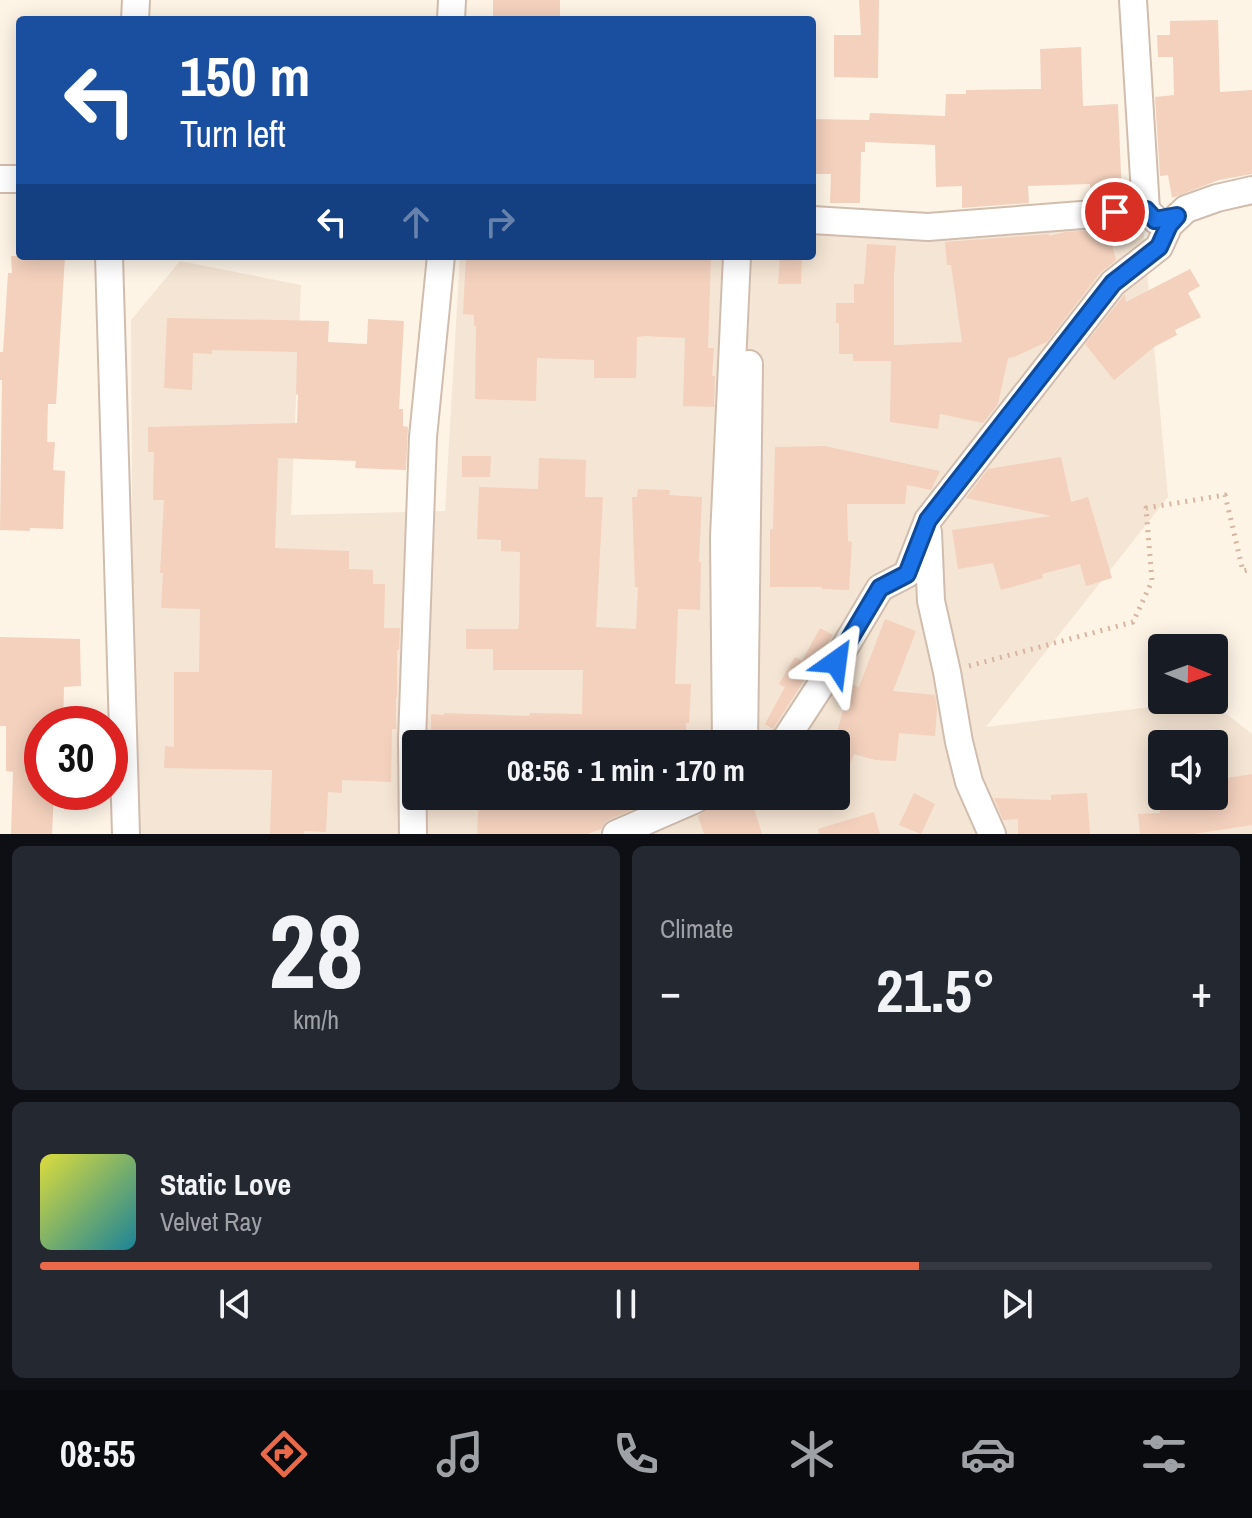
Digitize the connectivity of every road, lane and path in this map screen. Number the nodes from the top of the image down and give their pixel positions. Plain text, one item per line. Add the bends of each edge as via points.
1 (1133, 0) edge
2 (1252, 190) edge
3 (1146, 210) junction
4 (1177, 216) junction
5 (816, 220) edge
6 (109, 260) edge
7 (441, 260) edge
8 (737, 260) edge
9 (751, 260) edge
10 (928, 520) junction
11 (1252, 569) edge
12 (947, 672) junction
13 (726, 730) edge
14 (744, 730) edge
15 (792, 730) edge
16 (671, 810) edge
17 (126, 834) edge
18 (413, 834) edge
19 (616, 834) edge
20 (992, 834) edge

1 - 3 street
2 - 4 street via 1196,205
3 - 4 street via 1155,220
3 - 5 street via 928,227
4 - 10 street via 1159,247 1113,283
6 - 17 street
7 - 18 street via 423,437
8 - 13 street via 724,537
9 - 14 street
10 - 12 street via 931,601
10 - 15 street via 907,574 880,588
11 - 12 path via 1243,571 1225,495 1146,508 1152,581 1133,622
12 - 20 street via 969,782
16 - 19 street

